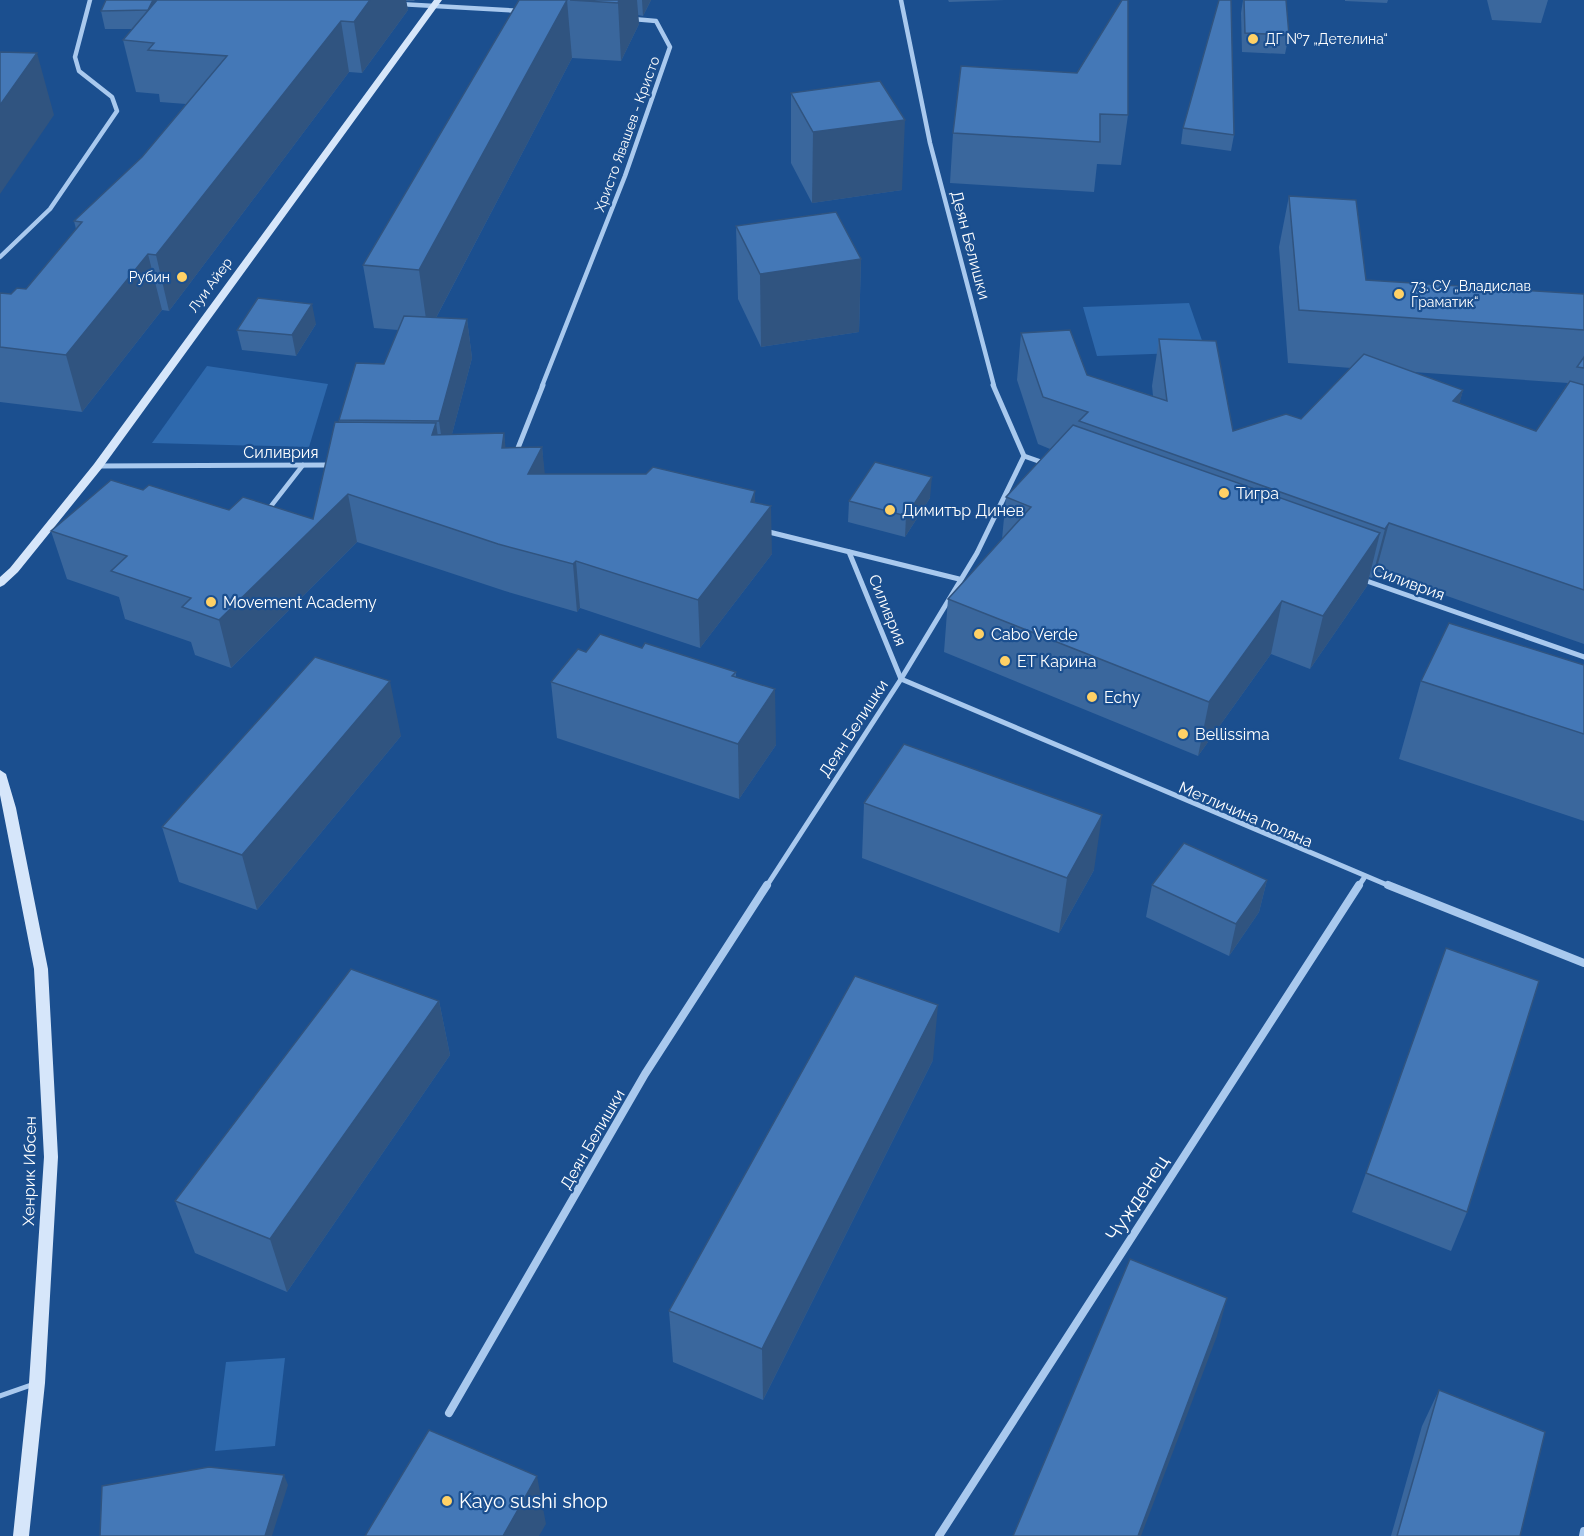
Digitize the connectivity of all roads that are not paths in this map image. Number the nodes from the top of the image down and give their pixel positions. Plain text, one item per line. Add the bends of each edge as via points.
1 (90, 0) edge
2 (901, 0) edge
3 (389, 3) dead end
4 (437, 3) edge
5 (525, 12) edge
6 (626, 19) dead end
7 (0, 257) edge
8 (1024, 456) junction
9 (514, 457) edge
10 (98, 465) junction
11 (303, 465) junction
12 (344, 465) edge
13 (1056, 468) edge
14 (267, 511) edge
15 (758, 529) edge
16 (849, 552) junction
17 (1351, 575) edge
18 (959, 579) junction
19 (0, 583) edge
20 (1584, 657) edge
21 (901, 679) junction
22 (0, 774) edge
23 (1364, 878) junction
24 (1584, 963) edge
25 (36, 1383) junction
26 (0, 1396) edge
27 (449, 1413) dead end
28 (1584, 1531) edge
29 (21, 1536) edge
30 (939, 1536) edge
31 (1583, 1536) edge

1 - 7 street via 75,57 79,71 112,97 117,111 50,209
2 - 8 street, Деян Белишки via 930,143 996,395
3 - 4 street
4 - 5 street
4 - 10 main road, Луи Айер
6 - 9 street, Христо Явашев - Кристо via 656,21 670,47 622,185
8 - 13 street
8 - 18 street, Деян Белишки via 977,553
10 - 11 street, Силиврия
10 - 19 main road, Луи Айер
11 - 12 street, Силиврия
11 - 14 lane
15 - 16 street, Силиврия
16 - 18 street, Силиврия
16 - 21 street, Силиврия
17 - 20 street, Силиврия
18 - 21 street, Деян Белишки
21 - 23 street, Метличина поляна
21 - 27 street, Деян Белишки via 645,1074
22 - 25 main road, Хенрик Ибсен via 41,969 51,1157
23 - 24 street, Метличина поляна
23 - 30 street, Чужденец
25 - 26 lane
25 - 29 main road, Хенрик Ибсен
28 - 31 street

